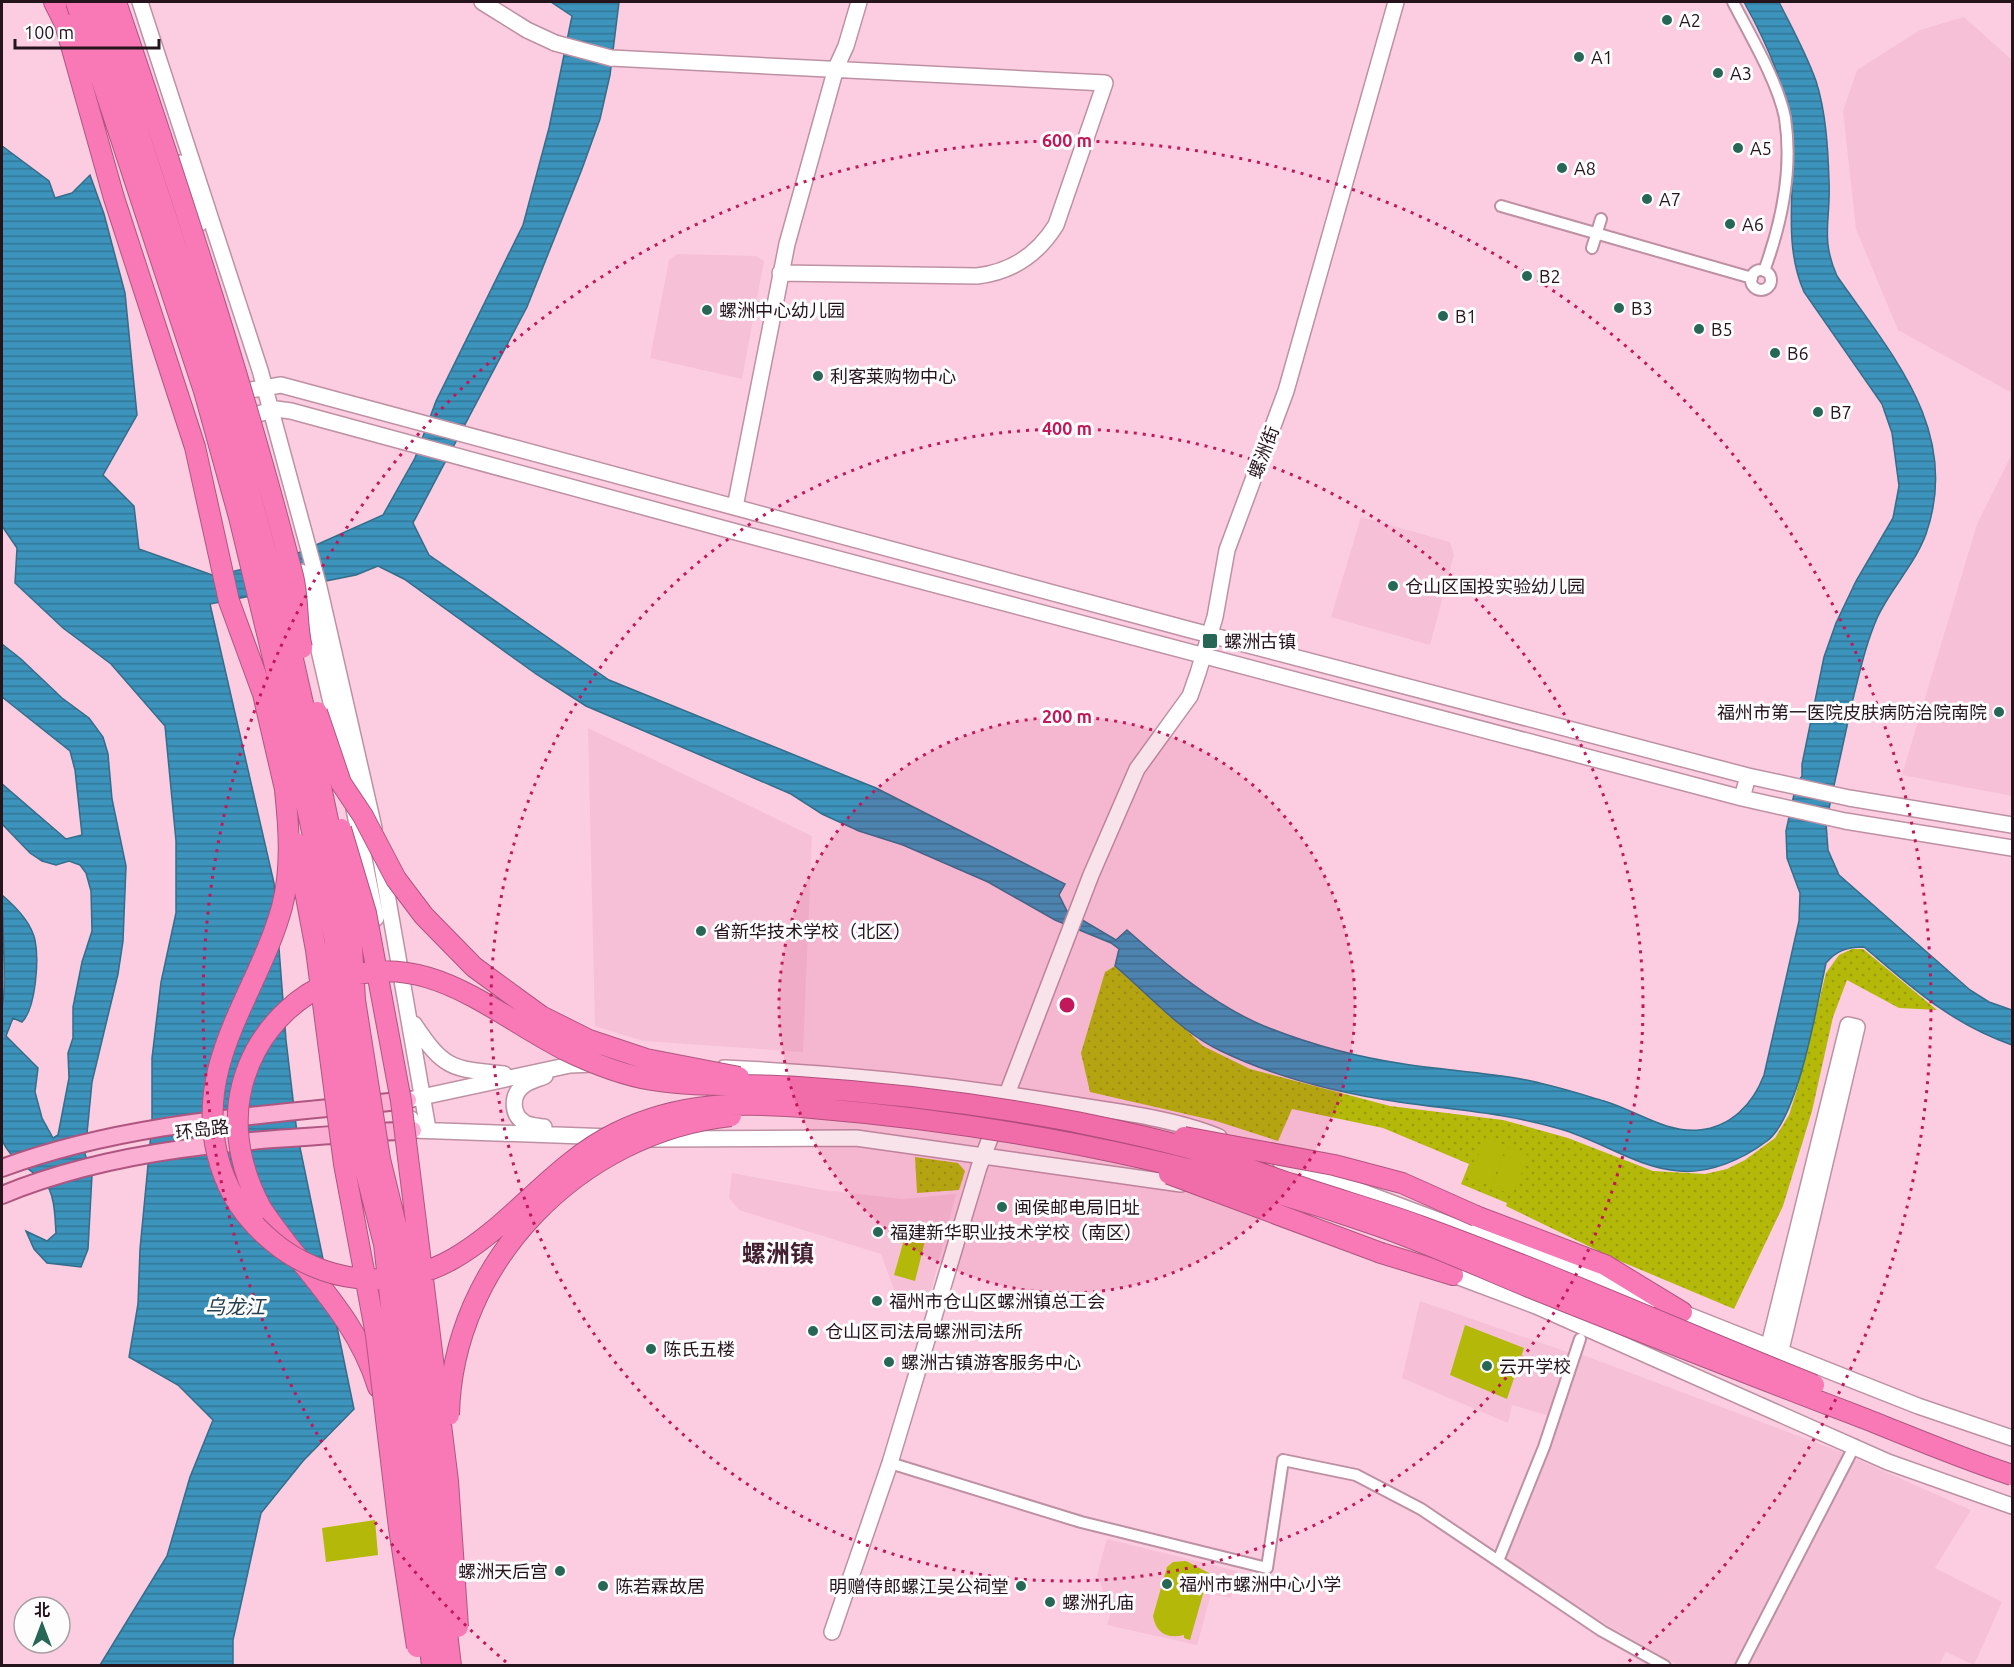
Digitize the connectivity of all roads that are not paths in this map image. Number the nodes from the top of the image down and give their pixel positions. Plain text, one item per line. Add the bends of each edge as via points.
1 (55, 2) edge
2 (76, 2) edge
3 (96, 2) edge
4 (116, 2) edge
5 (125, 2) edge
6 (140, 2) edge
7 (482, 2) edge
8 (859, 2) edge
9 (1396, 2) edge
10 (1733, 2) edge
11 (836, 68) junction
12 (1501, 206) dead end
13 (1601, 219) dead end
14 (1596, 233) junction
15 (1592, 248) dead end
16 (1764, 271) junction
17 (780, 273) junction
18 (1752, 278) junction
19 (258, 388) junction
20 (265, 412) junction
21 (735, 507) junction
22 (313, 589) junction
23 (1211, 634) junction
24 (1203, 656) junction
25 (317, 712) junction
26 (1748, 776) junction
27 (285, 790) junction
28 (1742, 798) junction
29 (2013, 825) edge
30 (2013, 848) edge
31 (411, 1019) junction
32 (570, 1065) junction
33 (516, 1076) junction
34 (792, 1086) junction
35 (1009, 1094) junction
36 (416, 1099) junction
37 (855, 1113) junction
38 (421, 1130) junction
39 (1115, 1131) junction
40 (593, 1136) junction
41 (1116, 1152) junction
42 (984, 1156) junction
43 (2, 1168) edge
44 (2, 1195) edge
45 (1453, 1275) junction
46 (1682, 1312) junction
47 (1580, 1340) dead end
48 (1775, 1348) junction
49 (382, 1403) junction
50 (2013, 1438) edge
51 (1855, 1446) junction
52 (2013, 1461) edge
53 (890, 1463) junction
54 (2013, 1475) edge
55 (448, 1481) junction
56 (2013, 1506) edge
57 (1498, 1561) junction
58 (832, 1632) dead end
59 (420, 1665) edge
60 (432, 1665) edge
61 (451, 1665) edge
62 (460, 1665) edge
63 (1665, 1665) edge
64 (1741, 1665) edge

1 - 27 highway, bridge via 195,447 229,601 263,694
2 - 60 highway, bridge via 204,391 239,517 298,763 335,941 338,1003 363,1161 384,1244
3 - 61 highway, bridge via 220,382 283,615 311,739 351,930 356,1011 381,1159 401,1245
4 - 25 highway, bridge via 242,393 294,579 301,644
5 - 19 street
6 - 19 street
7 - 11 street, bridge via 555,43 611,58
8 - 11 street
9 - 23 street, 螺洲街 via 1286,391 1227,550
10 - 16 street via 1766,67 1785,118 1787,182
11 - 17 street
11 - 17 street via 1106,83 1056,225 1042,245 1020,262 977,276
12 - 14 street
13 - 14 street
14 - 15 street
14 - 18 street
16 - 18 street
16 - 18 street via 1771,277 1767,288 1755,287
17 - 21 street
19 - 20 street
19 - 21 street via 281,386
20 - 22 street
20 - 24 street via 285,410
21 - 23 street
22 - 31 street via 389,898
22 - 36 street
23 - 24 street, 螺洲街
23 - 26 street
24 - 28 street
24 - 35 street, 螺洲街 via 1190,696 1137,769 1088,884
25 - 34 highway, bridge via 341,783 399,884 440,935 490,981 541,1016 617,1050 673,1065
25 - 55 highway, bridge via 341,827 366,912 395,1061
26 - 28 street
26 - 29 street via 1849,798
27 - 37 highway, bridge via 285,891 274,929 220,1058 211,1112 220,1167 235,1198 255,1225 284,1251 344,1276 412,1276 465,1253 598,1142 654,1117 695,1107 742,1104
27 - 49 highway, bridge via 316,950 344,1164 376,1335
28 - 30 street via 1845,821
31 - 33 street via 431,1050 447,1063 466,1071
31 - 36 street
32 - 33 street
32 - 35 street via 640,1062 803,1071
32 - 40 street via 522,1086 515,1097 516,1111 525,1123
33 - 36 street
34 - 39 highway, bridge via 968,1102
34 - 49 highway, bridge via 700,1086 624,1073 563,1049 458,988 404,971 357,974 305,995 265,1036 248,1067 238,1110 239,1152 261,1208 348,1320 366,1355
35 - 42 street, 螺洲街
35 - 46 street via 1206,1131
36 - 38 street
36 - 43 main road, 环岛路, bridge via 118,1134
37 - 41 highway, bridge via 1029,1134
37 - 55 highway, bridge via 761,1114 671,1128 618,1150 558,1191 499,1258 465,1327 450,1393
38 - 40 street
38 - 44 main road, 环岛路, bridge via 300,1138 129,1159 79,1169
39 - 46 highway, bridge via 1229,1144 1402,1183 1605,1265
39 - 52 highway, bridge via 1189,1148 1427,1228 1901,1421
40 - 42 street via 833,1137
41 - 45 highway, bridge via 1224,1197
41 - 54 highway, bridge via 1243,1183 1378,1226 1714,1361
42 - 45 street via 1216,1192 1375,1244
42 - 53 street, 螺洲街 via 945,1273
45 - 51 street via 1536,1306
46 - 48 street
47 - 57 street via 1545,1447
48 - 48 street via 1857,1028 1848,1025
48 - 50 street via 1918,1406
49 - 59 highway, bridge
51 - 56 street via 1899,1466
51 - 64 street
53 - 57 street via 1081,1522 1267,1568 1283,1460 1356,1475 1421,1509
53 - 58 street, 螺洲街
55 - 62 highway, bridge
57 - 63 street via 1602,1631

